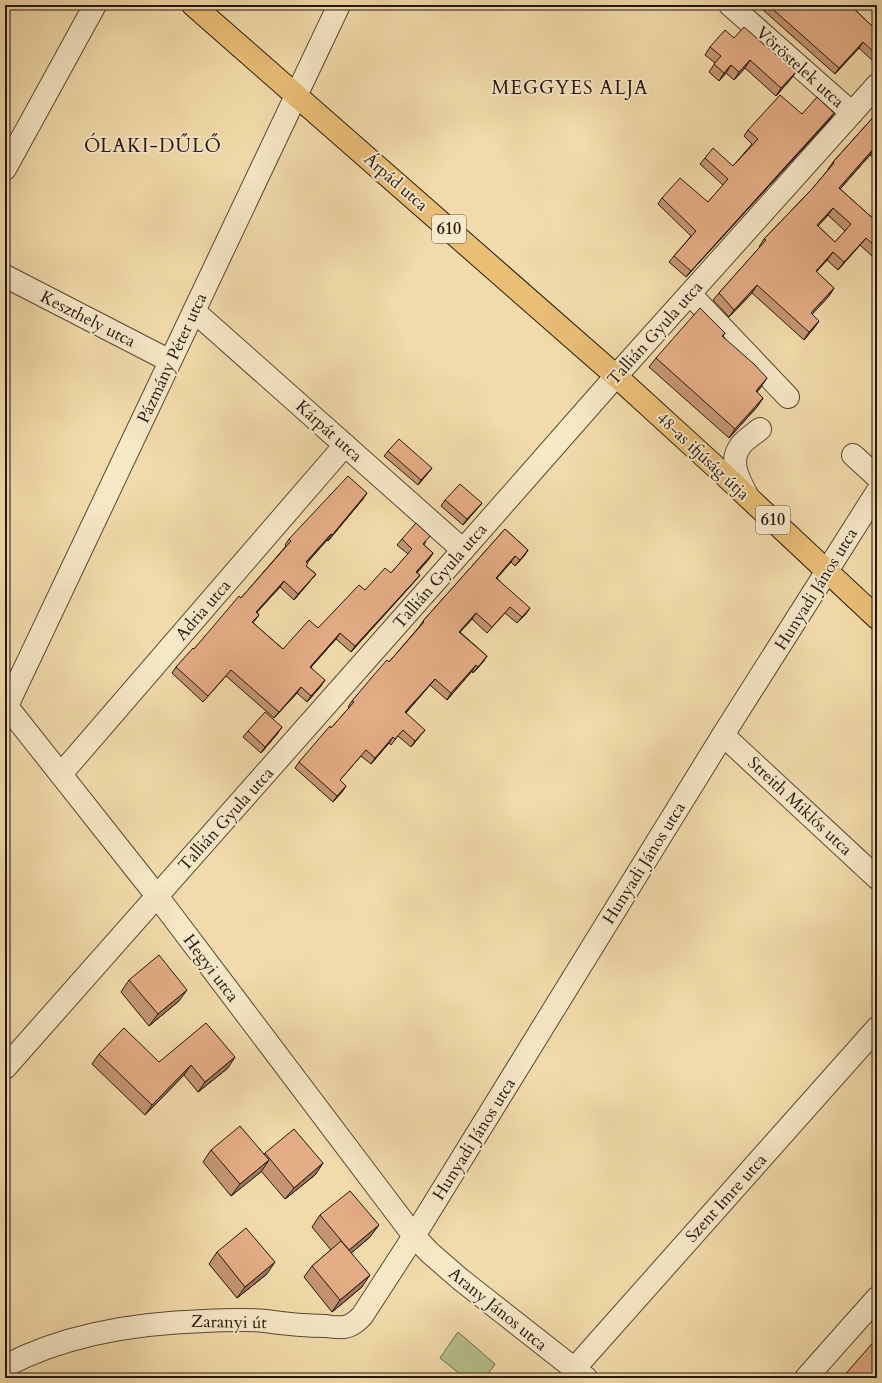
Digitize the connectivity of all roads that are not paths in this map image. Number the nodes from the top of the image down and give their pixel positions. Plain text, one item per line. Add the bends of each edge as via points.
1 (96, 5) edge
2 (193, 5) edge
3 (339, 5) edge
4 (730, 5) edge
5 (877, 85) edge
6 (296, 95) junction
7 (852, 113) junction
8 (5, 169) edge
9 (5, 277) edge
10 (690, 294) junction
11 (194, 311) junction
12 (170, 361) junction
13 (616, 376) junction
14 (788, 397) dead end
15 (760, 429) dead end
16 (346, 445) junction
17 (853, 455) dead end
18 (877, 477) edge
19 (877, 492) edge
20 (748, 497) junction
21 (463, 550) junction
22 (826, 570) junction
23 (877, 618) edge
24 (6, 706) edge
25 (723, 735) junction
26 (61, 774) junction
27 (877, 878) edge
28 (157, 896) junction
29 (877, 1028) edge
30 (5, 1068) edge
31 (414, 1236) junction
32 (877, 1298) edge
33 (5, 1366) edge
34 (580, 1373) edge
35 (806, 1378) edge

1 - 8 street
2 - 6 main road, Árpád utca / 610
3 - 6 street, Pázmány Péter utca
4 - 7 street, Vöröstelek utca
5 - 7 street, Tallián Gyula utca
6 - 11 street, Pázmány Péter utca
6 - 13 main road, Árpád utca / 610
7 - 10 street, Tallián Gyula utca
9 - 12 street, Keszthely utca
10 - 13 street, Tallián Gyula utca
10 - 14 street
11 - 12 street, Pázmány Péter utca
11 - 16 street, Kárpát utca
12 - 24 street, Pázmány Péter utca
13 - 20 main road, 48-as ifjúság útja / 610
13 - 21 street, Tallián Gyula utca
15 - 20 street via 742,445 735,457 736,470
16 - 21 street, Kárpát utca
16 - 26 street, Adria utca
17 - 18 street
19 - 22 street, Hunyadi János utca
20 - 22 main road, 48-as ifjúság útja / 610
21 - 28 street, Tallián Gyula utca
22 - 23 main road, 48-as ifjúság útja / 610
22 - 25 street, Hunyadi János utca
24 - 26 street, Hegyi utca
25 - 27 street, Streith Miklós utca
25 - 31 street, Hunyadi János utca
26 - 28 street, Hegyi utca
28 - 30 street, Tallián Gyula utca
28 - 31 street, Hegyi utca
29 - 34 street, Szent Imre utca
31 - 33 street, Zaranyi út via 362,1316 344,1327 222,1320 173,1322 77,1338
31 - 34 street, Arany János utca via 460,1279
32 - 35 street

